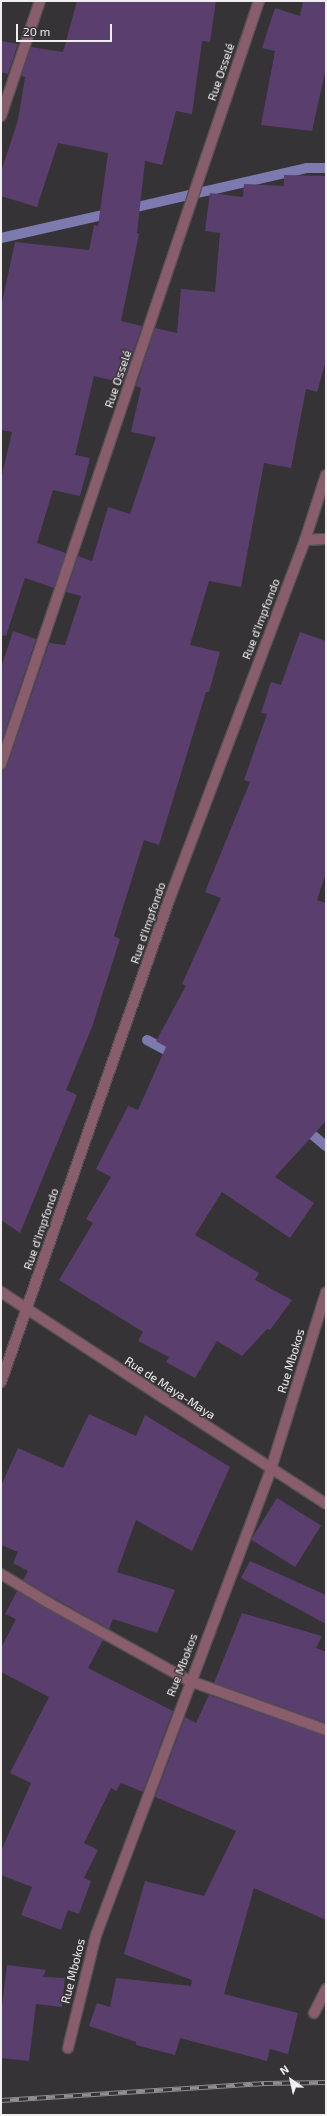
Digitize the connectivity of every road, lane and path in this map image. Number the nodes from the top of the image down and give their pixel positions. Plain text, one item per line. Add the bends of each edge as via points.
1 (40, 1) edge
2 (259, 1) edge
3 (1, 116) edge
4 (326, 475) edge
5 (326, 539) edge
6 (305, 540) junction
7 (1, 764) edge
8 (1, 1292) edge
9 (326, 1292) edge
10 (27, 1310) junction
11 (1, 1382) edge
12 (271, 1469) junction
13 (326, 1504) edge
14 (1, 1574) edge
15 (190, 1681) junction
16 (326, 1730) edge
17 (326, 1989) edge
18 (314, 2014) dead end
19 (68, 2048) dead end

1 - 3 street
2 - 7 street, Rue Osselé
4 - 6 street, Rue d'Impfondo
5 - 6 street
6 - 10 street, Rue d'Impfondo via 169,900
8 - 10 street, Rue de Maya-Maya
9 - 12 street, Rue Mbokos
10 - 11 street, Rue d'Impfondo
10 - 12 street, Rue de Maya-Maya
12 - 13 street, Rue de Maya-Maya
12 - 15 street, Rue Mbokos
14 - 15 street
15 - 16 street
15 - 19 street, Rue Mbokos via 96,1936
17 - 18 street

